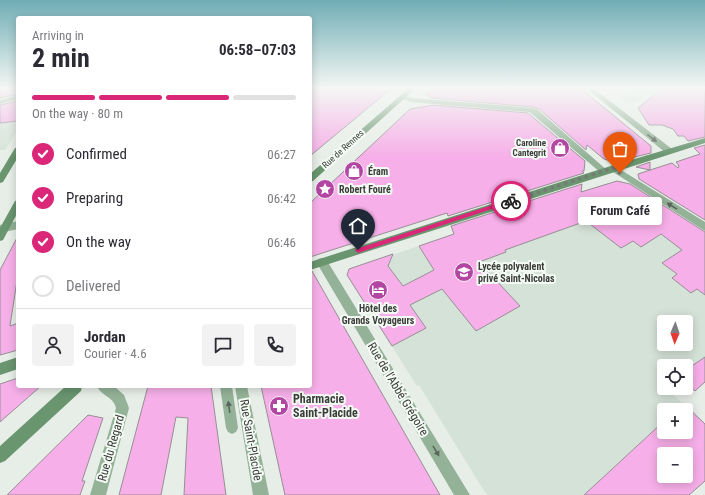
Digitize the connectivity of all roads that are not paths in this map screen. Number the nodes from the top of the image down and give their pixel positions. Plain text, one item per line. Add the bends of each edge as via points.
1 (386, 111) edge
2 (533, 111) edge
3 (618, 111) edge
4 (705, 140) edge
5 (669, 151) junction
6 (16, 153) edge
7 (608, 169) junction
8 (312, 177) edge
9 (0, 180) edge
10 (16, 206) edge
11 (16, 226) edge
12 (705, 227) edge
13 (2, 229) edge
14 (0, 237) edge
15 (316, 264) edge
16 (16, 364) edge
17 (0, 369) edge
18 (74, 388) edge
19 (106, 388) edge
20 (226, 388) edge
21 (241, 388) edge
22 (232, 428) dead end
23 (0, 456) edge
24 (98, 495) edge
25 (261, 495) edge
26 (462, 495) edge

1 - 8 main road, Rue de Rennes
2 - 7 street
3 -> 5 street
4 - 5 main road
5 - 7 main road
6 - 9 main road
12 -> 7 street
7 - 15 main road
10 - 13 main road
11 - 13 street
13 - 14 main road
15 -> 26 street, Rue de l'Abbé Grégoire
16 - 17 main road
18 - 23 main road
19 - 24 street, Rue du Regard via 121,400 123,406
22 -> 20 lane
21 - 25 street, Rue Saint-Placide

